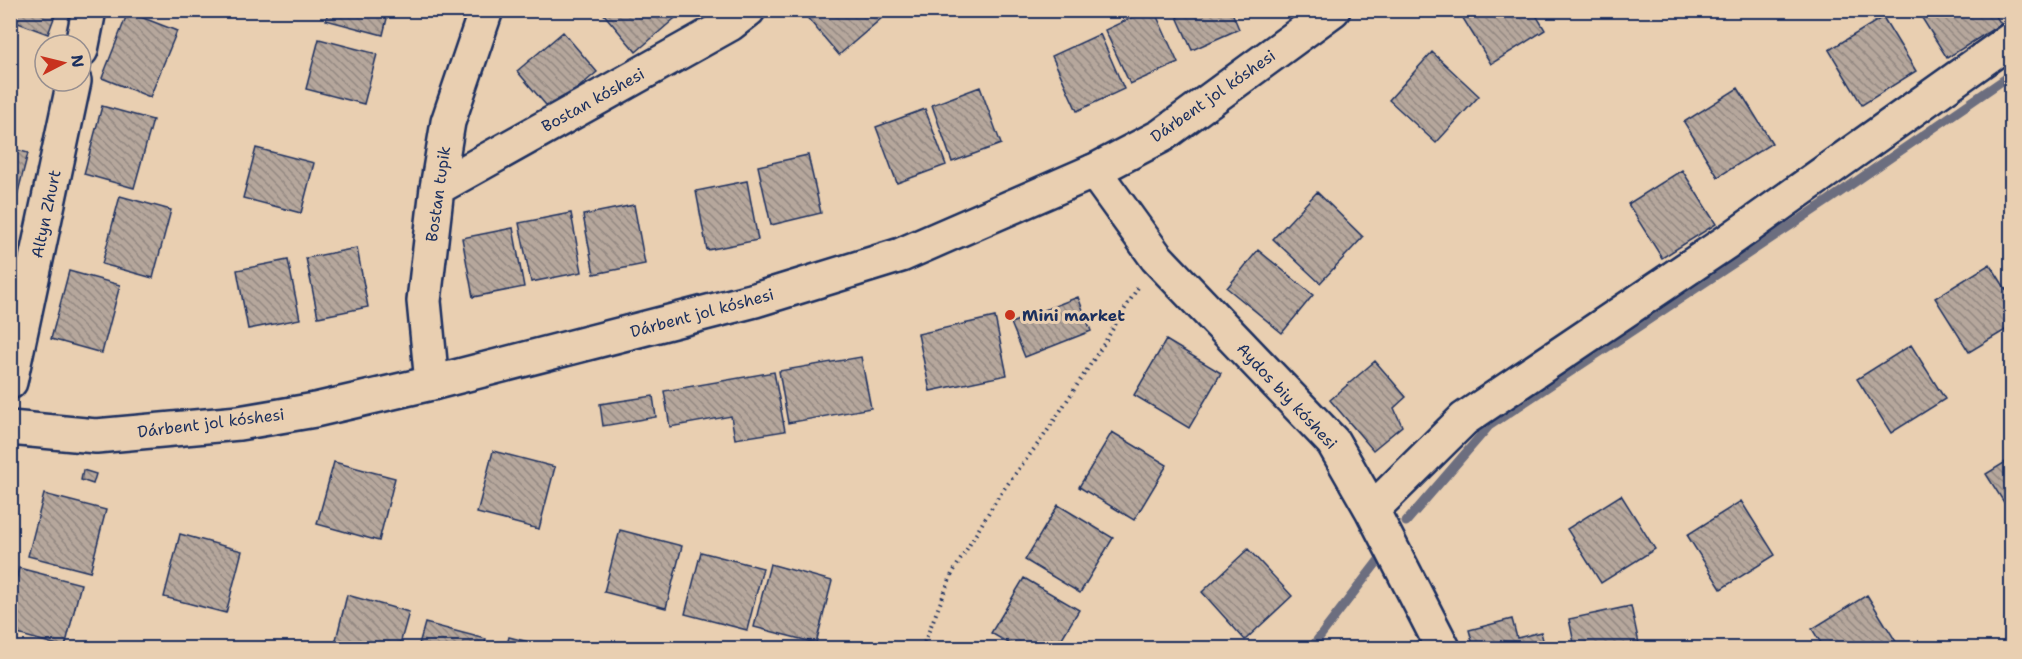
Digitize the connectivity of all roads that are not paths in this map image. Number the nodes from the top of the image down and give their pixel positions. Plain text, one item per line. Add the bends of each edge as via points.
1 (89, 10) edge
2 (486, 10) edge
3 (748, 10) edge
4 (1333, 10) edge
5 (84, 33) edge
6 (2012, 39) edge
7 (71, 93) edge
8 (1094, 171) junction
9 (437, 188) junction
10 (10, 382) edge
11 (432, 383) junction
12 (10, 428) edge
13 (1372, 510) junction
14 (1443, 648) edge

1 - 5 street
2 - 9 street, Bostan tupik via 448,122
3 - 9 street, Bostan kóshesi via 730,24
4 - 8 street, Dárbent jol kóshesi via 1161,136
6 - 13 street via 1734,237 1464,419
7 - 10 street, Altyn Zhurt
8 - 11 street, Dárbent jol kóshesi via 901,255 755,300
8 - 13 street, Aydos biy kóshesi via 1156,257 1333,442
9 - 11 street, Bostan tupik via 424,301
11 - 12 street, Dárbent jol kóshesi via 239,423 96,436
13 - 14 street, Aydos biy kóshesi

